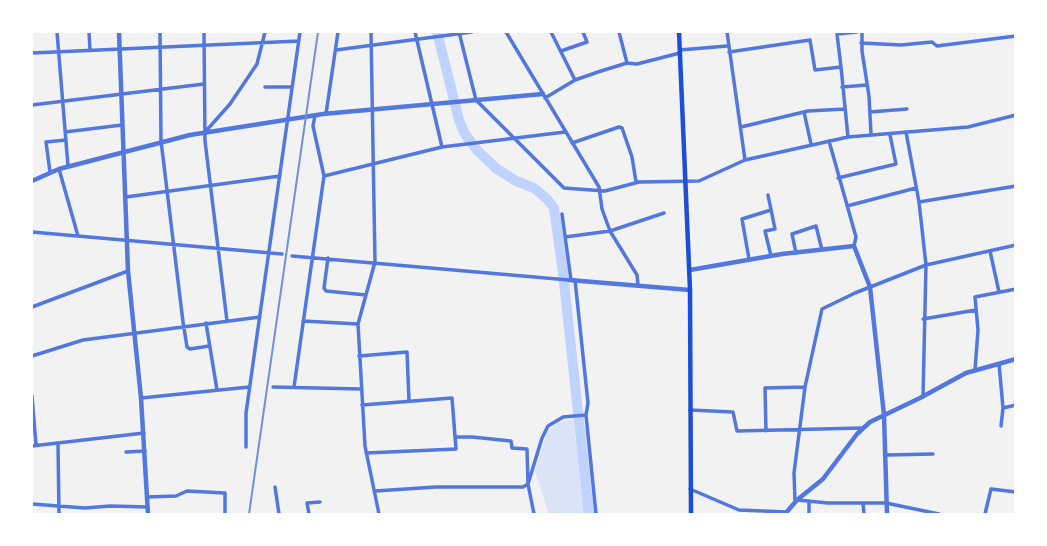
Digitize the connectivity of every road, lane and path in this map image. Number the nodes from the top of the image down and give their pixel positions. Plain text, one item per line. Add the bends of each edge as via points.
1 (57, 32) edge
2 (89, 32) edge
3 (119, 32) edge
4 (160, 32) edge
5 (204, 32) edge
6 (265, 32) edge
7 (300, 32) edge
8 (338, 32) edge
9 (371, 32) edge
10 (415, 32) edge
11 (460, 32) edge
12 (472, 32) edge
13 (506, 32) edge
14 (551, 32) edge
15 (583, 32) edge
16 (619, 32) edge
17 (679, 32) edge
18 (727, 32) edge
19 (859, 32) edge
20 (1016, 36) edge
21 (417, 40) junction
22 (299, 41) junction
23 (263, 43) junction
24 (862, 43) junction
25 (204, 45) junction
26 (371, 46) junction
27 (728, 46) junction
28 (160, 47) junction
29 (119, 48) junction
30 (90, 50) junction
31 (336, 50) junction
32 (561, 51) junction
33 (59, 52) junction
34 (680, 52) junction
35 (729, 52) junction
36 (32, 53) edge
37 (627, 63) junction
38 (841, 67) junction
39 (575, 80) junction
40 (204, 84) junction
41 (867, 85) junction
42 (292, 87) junction
43 (842, 87) junction
44 (265, 88) dead end
45 (161, 89) junction
46 (121, 93) junction
47 (544, 96) junction
48 (476, 100) junction
49 (63, 101) junction
50 (432, 104) junction
51 (32, 106) edge
52 (845, 109) junction
53 (907, 109) dead end
54 (372, 110) junction
55 (804, 112) junction
56 (870, 112) junction
57 (326, 114) junction
58 (315, 115) junction
59 (1016, 115) edge
60 (287, 120) junction
61 (122, 125) junction
62 (741, 127) junction
63 (65, 132) junction
64 (565, 132) junction
65 (906, 132) junction
66 (205, 133) junction
67 (871, 134) junction
68 (890, 134) junction
69 (848, 137) junction
70 (512, 138) junction
71 (66, 139) junction
72 (161, 141) junction
73 (828, 141) junction
74 (572, 143) junction
75 (811, 145) junction
76 (442, 147) junction
77 (124, 151) junction
78 (745, 160) junction
79 (373, 164) junction
80 (68, 166) junction
81 (59, 169) junction
82 (50, 172) junction
83 (280, 176) junction
84 (324, 176) junction
85 (838, 178) junction
86 (32, 181) edge
87 (686, 181) junction
88 (636, 182) junction
89 (211, 185) junction
90 (1016, 186) edge
91 (916, 188) junction
92 (167, 191) junction
93 (600, 191) junction
94 (768, 195) dead end
95 (125, 197) junction
96 (919, 202) junction
97 (847, 206) junction
98 (771, 210) junction
99 (664, 213) dead end
100 (562, 214) dead end
101 (610, 231) junction
102 (32, 232) edge
103 (78, 236) junction
104 (565, 237) junction
105 (126, 241) junction
106 (173, 244) junction
107 (1016, 245) edge
108 (854, 246) junction
109 (218, 248) junction
110 (822, 250) junction
111 (990, 251) junction
112 (796, 253) junction
113 (269, 254) junction
114 (282, 254) dead end
115 (292, 256) dead end
116 (771, 256) junction
117 (313, 257) junction
118 (328, 258) junction
119 (749, 260) junction
120 (375, 262) junction
121 (926, 265) junction
122 (690, 270) junction
123 (128, 271) junction
124 (572, 280) junction
125 (638, 285) junction
126 (870, 287) junction
127 (1016, 289) edge
128 (690, 290) junction
129 (999, 292) junction
130 (366, 295) junction
131 (32, 307) edge
132 (976, 310) junction
133 (260, 317) junction
134 (923, 319) junction
135 (227, 321) junction
136 (303, 321) junction
137 (206, 323) junction
138 (358, 324) junction
139 (184, 327) junction
140 (134, 332) junction
141 (209, 346) junction
142 (32, 356) edge
143 (359, 356) junction
144 (1016, 359) edge
145 (999, 364) junction
146 (975, 370) junction
147 (249, 387) junction
148 (273, 387) dead end
149 (294, 387) junction
150 (805, 387) junction
151 (361, 389) junction
152 (217, 390) junction
153 (32, 396) edge
154 (923, 397) junction
155 (141, 398) junction
156 (409, 401) junction
157 (362, 405) junction
158 (1016, 405) edge
159 (1003, 408) junction
160 (690, 410) junction
161 (586, 415) junction
162 (884, 415) junction
163 (1001, 426) dead end
164 (862, 428) junction
165 (800, 430) junction
166 (766, 431) junction
167 (144, 433) junction
168 (456, 437) junction
169 (58, 444) junction
170 (34, 445) edge
171 (246, 447) dead end
172 (126, 452) dead end
173 (145, 452) junction
174 (366, 453) junction
175 (933, 454) dead end
176 (887, 455) junction
177 (528, 484) junction
178 (275, 486) dead end
179 (691, 489) junction
180 (375, 491) junction
181 (1016, 492) edge
182 (147, 497) junction
183 (796, 501) junction
184 (809, 501) junction
185 (320, 502) dead end
186 (863, 503) junction
187 (886, 503) junction
188 (32, 504) edge
189 (59, 506) junction
190 (148, 507) junction
191 (786, 513) edge
192 (59, 514) edge
193 (148, 514) edge
194 (225, 514) edge
195 (279, 514) edge
196 (309, 514) edge
197 (379, 514) edge
198 (534, 514) edge
199 (596, 514) edge
200 (691, 514) edge
201 (810, 514) edge
202 (864, 514) edge
203 (887, 514) edge
204 (939, 514) edge
205 (985, 514) edge

1 - 33 street
2 - 30 street
3 - 29 street
4 - 28 street
5 - 25 street
6 - 23 street
7 - 22 street
8 - 31 street
9 - 26 street
10 - 21 street
11 - 12 street
11 - 21 street
11 - 48 street
13 - 47 street
14 - 32 street
15 - 32 street via 587,42
16 - 37 street
17 - 34 main road
18 - 27 street
19 - 24 street
19 - 38 street via 837,34
20 - 24 street via 937,46 932,42
21 - 26 street
21 - 50 street
22 - 23 street
22 - 42 street
23 - 25 street
23 - 66 street via 254,69
24 - 41 street
25 - 28 street
25 - 40 street
26 - 31 street
26 - 54 street
27 - 34 street
27 - 35 street
28 - 29 street
28 - 45 street
29 - 30 street
29 - 46 street
30 - 33 street
31 - 57 street
32 - 39 street
33 - 36 street
33 - 49 street
34 - 37 street
34 - 87 main road
35 - 38 street via 810,40 815,70
35 - 62 street
37 - 39 street
38 - 43 street
39 - 47 street
40 - 45 street
40 - 66 street
41 - 43 street
41 - 56 street
42 - 44 street
42 - 60 street
43 - 52 street
45 - 46 street
45 - 72 street
46 - 49 street
46 - 61 street
47 - 48 street
47 - 64 street
48 - 50 street
48 - 70 street
49 - 51 street
49 - 63 street
50 - 54 street
50 - 76 street
52 - 55 street
52 - 69 street
53 - 56 street
54 - 57 street
54 - 79 street
55 - 62 street
55 - 75 street
56 - 67 street
57 - 58 street
58 - 60 street
58 - 84 street via 313,126
59 - 65 street via 968,127
60 - 66 street
60 - 83 street
61 - 63 street
61 - 77 street
62 - 78 street
63 - 71 street
64 - 70 street
64 - 74 street
65 - 68 street
65 - 91 street
66 - 72 street
66 - 89 street
67 - 68 street
67 - 69 street
68 - 85 street via 896,164
69 - 73 street
70 - 76 street
70 - 93 street via 564,188
71 - 80 street
71 - 82 street via 46,142
72 - 77 street
72 - 92 street
73 - 75 street
73 - 85 street
74 - 88 street via 622,128
74 - 93 street
75 - 78 street
76 - 79 street
77 - 80 street
77 - 95 street
78 - 87 street via 699,181
79 - 84 street
79 - 120 street
80 - 81 street
81 - 82 street
81 - 103 street
82 - 86 street
83 - 89 street
83 - 113 street
84 - 117 street
85 - 97 street
87 - 88 street
87 - 122 main road
88 - 93 street
89 - 92 street
89 - 109 street
90 - 96 street
91 - 96 street
91 - 97 street
92 - 95 street
92 - 106 street
93 - 101 street
94 - 98 street
95 - 105 street
96 - 121 street
97 - 108 street via 856,237
98 - 116 street via 775,229 765,231
98 - 119 street via 741,219
99 - 101 street
100 - 104 street
101 - 104 street
101 - 125 street via 637,275
102 - 103 street
103 - 105 street
104 - 124 street
105 - 106 street
105 - 123 street
106 - 109 street
106 - 139 street
107 - 111 street
108 - 110 street
108 - 126 street
109 - 113 street
109 - 135 street
110 - 112 street
110 - 112 street via 816,226 792,234
111 - 121 street
111 - 129 street
112 - 116 street
113 - 114 street
113 - 133 street
115 - 117 street
116 - 119 street
117 - 118 street
117 - 136 street
118 - 120 street
118 - 130 street via 326,291
119 - 122 street
120 - 124 street
120 - 130 street
121 - 126 street
121 - 134 street
122 - 128 main road
123 - 131 street
123 - 140 street
124 - 125 street
124 - 161 street
125 - 128 street
126 - 150 street via 822,310
126 - 162 street
127 - 129 street
128 - 160 main road
129 - 132 street via 975,297
130 - 138 street
132 - 134 street
132 - 146 street
133 - 135 street
133 - 147 street
134 - 154 street
135 - 137 street
136 - 138 street
136 - 149 street
137 - 139 street
137 - 141 street
138 - 143 street
139 - 140 street
139 - 141 street via 187,347
140 - 142 street via 76,342
140 - 155 street
141 - 152 street
143 - 151 street
143 - 156 street via 407,352
144 - 145 street
145 - 146 street
145 - 159 street
146 - 154 street
147 - 152 street
147 - 171 street
148 - 149 street
149 - 151 street
150 - 165 street
150 - 166 street via 765,388
151 - 157 street
152 - 155 street
153 - 170 street
154 - 162 street
155 - 167 street
156 - 157 street
156 - 168 street via 452,398
157 - 174 street
158 - 159 street
159 - 163 street
160 - 166 street via 733,412 737,431
160 - 179 main road
161 - 177 street via 556,420 544,431
161 - 199 street
162 - 164 street
162 - 176 street
164 - 165 street
164 - 183 street via 823,479
165 - 166 street
165 - 183 street via 794,473
167 - 169 street
167 - 173 street
168 - 174 street via 456,449
168 - 177 street via 511,441 512,447 527,449
169 - 170 street
169 - 189 street
172 - 173 street
173 - 182 street
174 - 180 street
175 - 176 street
176 - 187 street
177 - 180 street via 519,488
177 - 198 street
178 - 195 street
179 - 191 street via 739,510
179 - 200 main road
180 - 197 street
181 - 205 street via 990,489
182 - 190 street
182 - 194 street via 187,491 225,493
183 - 184 street
183 - 191 street
184 - 186 street
184 - 201 street
185 - 196 street via 307,503
186 - 187 street
186 - 202 street
187 - 203 street
187 - 204 street
188 - 189 street
189 - 190 street
189 - 192 street
190 - 193 street

